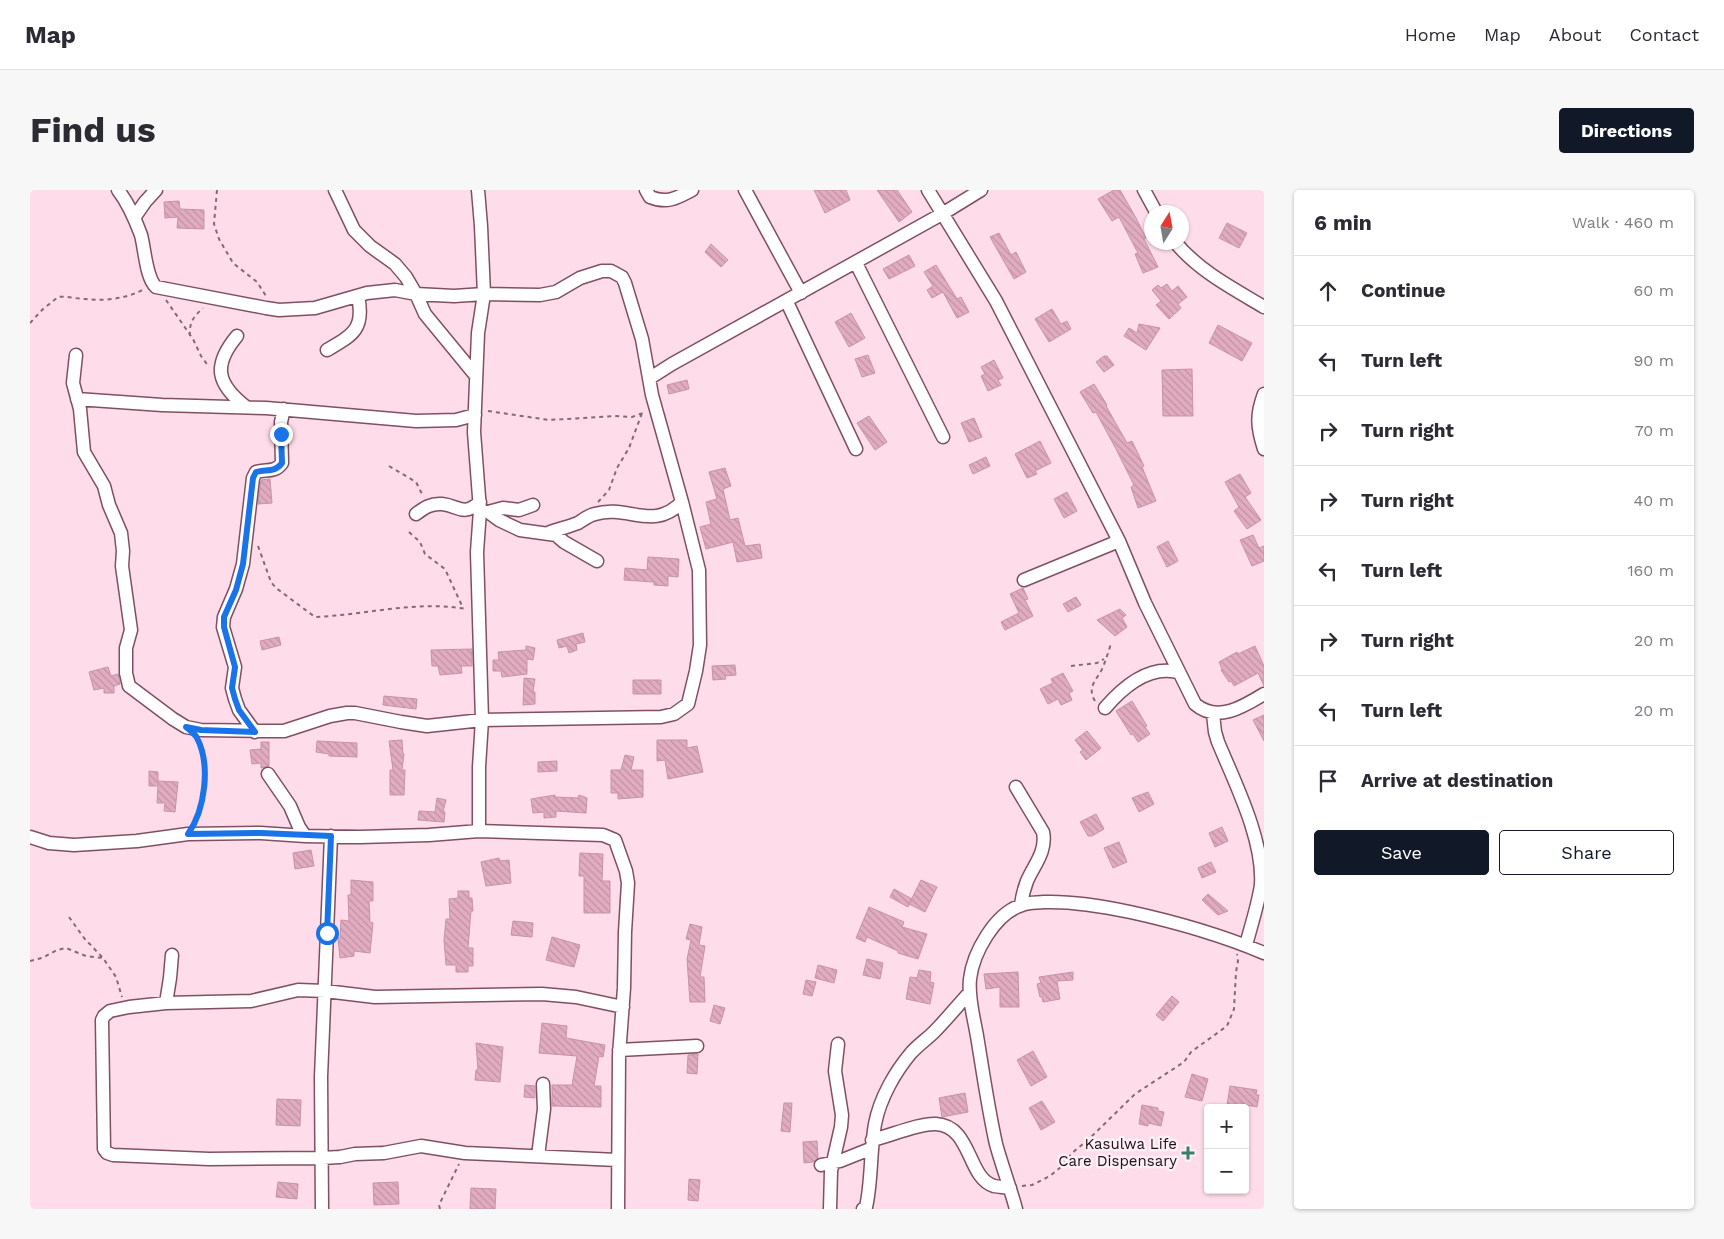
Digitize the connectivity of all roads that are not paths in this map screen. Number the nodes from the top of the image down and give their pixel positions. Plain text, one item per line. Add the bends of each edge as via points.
1 (118, 190) edge
2 (156, 190) edge
3 (335, 190) edge
4 (478, 190) edge
5 (646, 190) edge
6 (692, 190) edge
7 (745, 190) edge
8 (928, 190) edge
9 (981, 190) edge
10 (1144, 190) edge
11 (1152, 205) edge
12 (942, 214) junction
13 (134, 218) junction
14 (1182, 250) edge
15 (856, 263) junction
16 (801, 293) junction
17 (416, 294) junction
18 (484, 294) junction
19 (358, 296) junction
20 (787, 302) junction
21 (1264, 307) edge
22 (237, 336) dead end
23 (327, 350) dead end
24 (76, 355) dead end
25 (476, 376) junction
26 (650, 378) junction
27 (1264, 394) edge
28 (77, 400) junction
29 (246, 407) junction
30 (284, 409) junction
31 (475, 412) junction
32 (943, 437) dead end
33 (1264, 448) edge
34 (856, 449) dead end
35 (682, 502) junction
36 (533, 505) dead end
37 (483, 508) junction
38 (416, 514) dead end
39 (548, 533) junction
40 (1118, 542) junction
41 (597, 561) dead end
42 (1024, 580) dead end
43 (1177, 672) junction
44 (1264, 694) edge
45 (1105, 708) road end
46 (1213, 714) junction
47 (482, 720) junction
48 (255, 732) junction
49 (268, 774) dead end
50 (1016, 787) dead end
51 (480, 831) junction
52 (305, 836) junction
53 (331, 836) junction
54 (30, 837) edge
55 (1021, 905) junction
56 (1240, 943) junction
57 (1264, 953) edge
58 (172, 955) dead end
59 (325, 991) junction
60 (970, 992) junction
61 (166, 1003) junction
62 (623, 1007) junction
63 (838, 1044) dead end
64 (697, 1046) dead end
65 (619, 1050) junction
66 (543, 1084) dead end
67 (871, 1145) junction
68 (538, 1156) junction
69 (322, 1158) junction
70 (617, 1160) junction
71 (827, 1164) junction
72 (1010, 1188) junction
73 (322, 1209) edge
74 (618, 1209) edge
75 (830, 1209) edge
76 (863, 1209) edge
77 (1016, 1209) edge

1 - 13 street
2 - 13 street
3 - 17 street via 354,230 395,264
4 - 18 street
5 - 6 street via 650,197 665,201
7 - 16 street
8 - 12 street
9 - 12 street
10 - 11 street
12 - 15 street
12 - 40 street via 996,301
13 - 19 street via 155,285 279,310 315,308
14 - 21 street via 1203,270
15 - 16 street
15 - 32 street
16 - 20 street
17 - 18 street
17 - 19 street via 395,290
17 - 25 street via 425,314
18 - 25 street
18 - 26 street via 540,295 556,292 593,273 611,271 625,282
19 - 23 street via 362,311 356,331
20 - 26 street
20 - 34 street
22 - 29 street via 223,359 221,376 229,392
24 - 28 street via 73,383
25 - 31 street
26 - 35 street
27 - 33 street via 1257,418
28 - 29 street
28 - 48 street via 84,452 104,486 120,533 131,630 126,648 129,686 186,727
29 - 30 street
30 - 31 street via 416,421 456,420
30 - 48 street via 281,422 282,463 278,469 256,472 253,478 243,564 234,597 224,617 235,667 232,688 239,710
31 - 37 street via 474,432
35 - 39 street via 663,516 649,517 617,511 595,514
35 - 47 street via 699,570 701,608 700,645 688,704 674,714 660,717
36 - 37 street via 519,510
37 - 38 street via 466,511 441,504 426,507
37 - 39 street via 520,530
37 - 47 street via 477,552
39 - 41 street
40 - 42 street
40 - 43 street
43 - 45 street via 1165,670 1147,674 1115,696
43 - 46 street via 1195,704
44 - 46 street via 1231,711
46 - 56 street via 1214,732 1253,828 1261,860 1261,885
47 - 48 street via 427,726 347,713 284,731
47 - 51 street
49 - 52 street
50 - 55 street via 1043,832 1044,840 1043,849 1026,882
51 - 53 street
51 - 62 street via 604,835 615,840 628,883
52 - 53 street
52 - 54 street via 188,834 93,845 49,843
53 - 59 street
55 - 56 street via 1071,902 1105,907
55 - 60 street via 1004,915 984,941 974,962
56 - 57 street
58 - 61 street
59 - 61 street via 298,990 251,1002
59 - 62 street via 375,997 542,994
59 - 69 street
60 - 67 street via 900,1067 881,1102
60 - 72 street via 985,1090
61 - 69 street via 110,1011 102,1020 106,1153 113,1156 210,1159
62 - 65 street
63 - 71 street via 835,1071 842,1115 839,1136
64 - 65 street
65 - 70 street
66 - 68 street via 544,1109
67 - 71 street
67 - 72 street via 922,1126 944,1126 964,1142 988,1183
67 - 76 street via 868,1199
68 - 69 street via 465,1153 420,1146 384,1153
68 - 70 street
69 - 73 street
70 - 74 street
71 - 75 street
72 - 77 street

